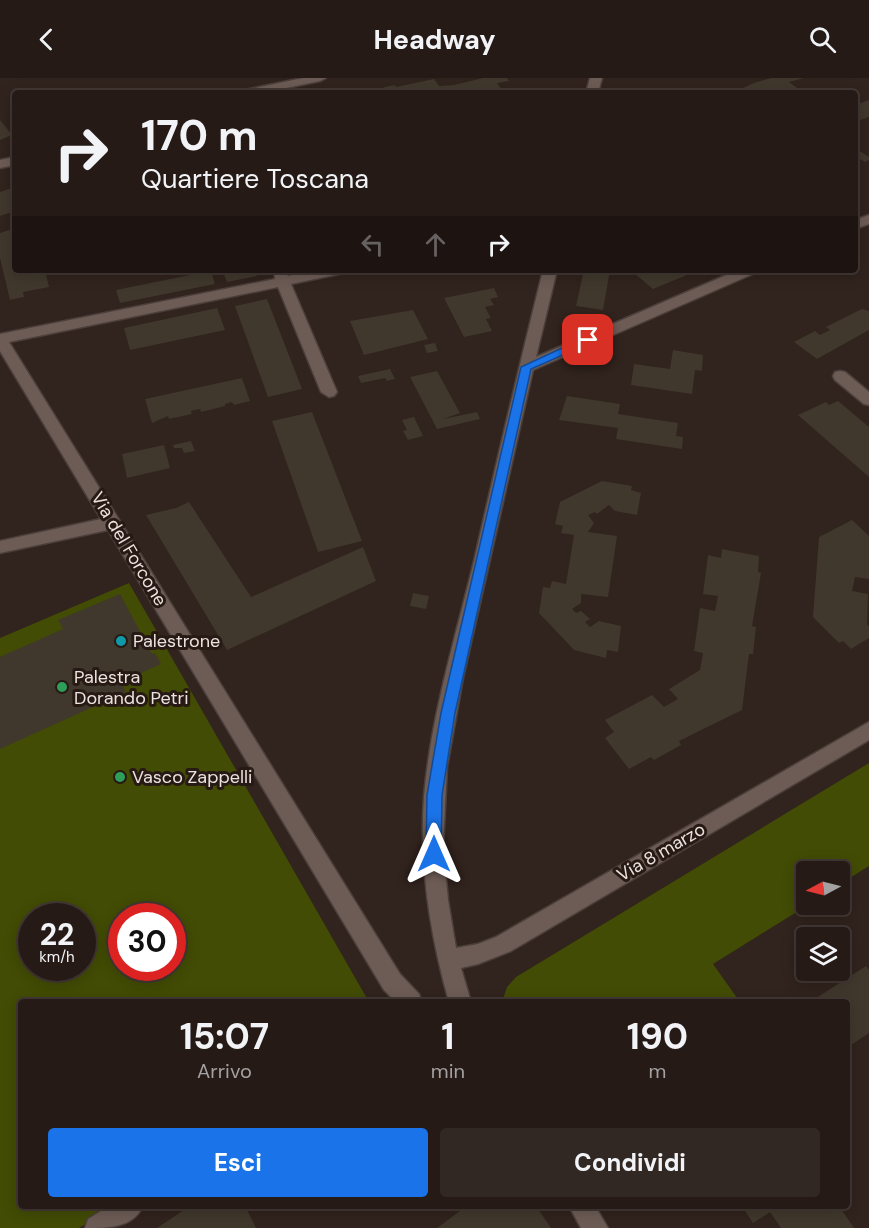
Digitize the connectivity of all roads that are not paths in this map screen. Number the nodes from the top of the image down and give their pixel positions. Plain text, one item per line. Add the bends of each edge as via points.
1 (320, 78) edge
2 (260, 90) edge
3 (310, 273) edge
4 (549, 273) edge
5 (743, 273) edge
6 (280, 276) edge
7 (0, 339) edge
8 (526, 367) junction
9 (840, 376) dead end
10 (328, 392) dead end
11 (869, 400) edge
12 (114, 523) junction
13 (0, 547) edge
14 (869, 730) edge
15 (448, 960) junction
16 (408, 999) edge
17 (459, 999) edge
18 (126, 1209) edge
19 (583, 1209) edge
20 (96, 1228) edge
21 (596, 1228) edge

1 - 2 street
3 - 6 street
4 - 8 street
5 - 8 street
6 - 7 street
6 - 10 street
7 - 12 street, Via del Forcone
8 - 15 street via 448,713 435,795 435,868
9 - 11 street
12 - 13 street
12 - 16 street, Via del Forcone via 392,982
14 - 15 street, Via 8 marzo via 503,944
15 - 17 street
18 - 20 street
19 - 21 street

